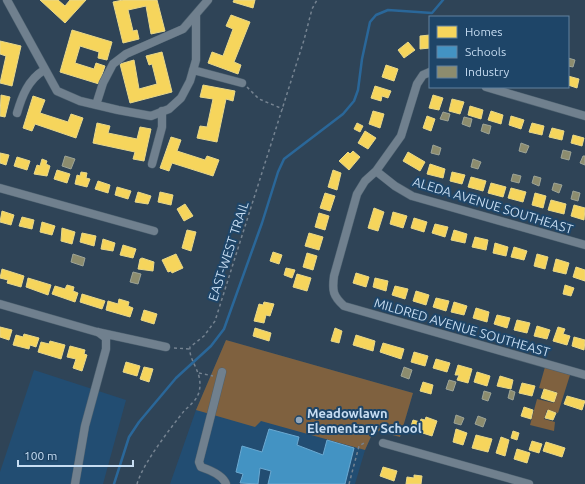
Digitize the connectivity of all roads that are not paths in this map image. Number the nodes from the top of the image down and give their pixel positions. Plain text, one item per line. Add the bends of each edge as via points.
1 (208, 0) edge
2 (11, 2) edge
3 (196, 15) junction
4 (44, 70) junction
5 (193, 70) junction
6 (429, 72) edge
7 (242, 83) road end
8 (490, 88) edge
9 (96, 105) junction
10 (162, 111) junction
11 (18, 113) dead end
12 (585, 116) edge
13 (152, 164) dead end
14 (376, 171) junction
15 (0, 188) edge
16 (154, 231) dead end
17 (585, 245) edge
18 (0, 304) edge
19 (97, 332) junction
20 (166, 347) road end
21 (222, 375) road end
22 (585, 375) edge
23 (383, 443) dead end
24 (75, 484) edge
25 (226, 484) edge
26 (528, 484) edge

1 - 3 street
2 - 4 street
3 - 5 street via 196,60
3 - 9 street via 183,29 126,54 113,64
4 - 9 street via 57,91
4 - 11 street via 36,75 22,96
5 - 7 street
5 - 10 street via 181,98 169,109
6 - 14 street via 423,75 417,84 401,136
8 - 12 street
9 - 10 street via 151,116
10 - 13 street via 162,127
14 - 17 street, ALEDA AVENUE SOUTHEAST via 412,196
14 - 22 street, MILDRED AVENUE SOUTHEAST via 365,181 357,194 334,276 332,289 335,298 344,306
15 - 16 street
18 - 19 street
19 - 20 street
19 - 24 street via 106,338 106,349 84,426
21 - 25 street via 199,462 201,467 210,470
23 - 26 street

